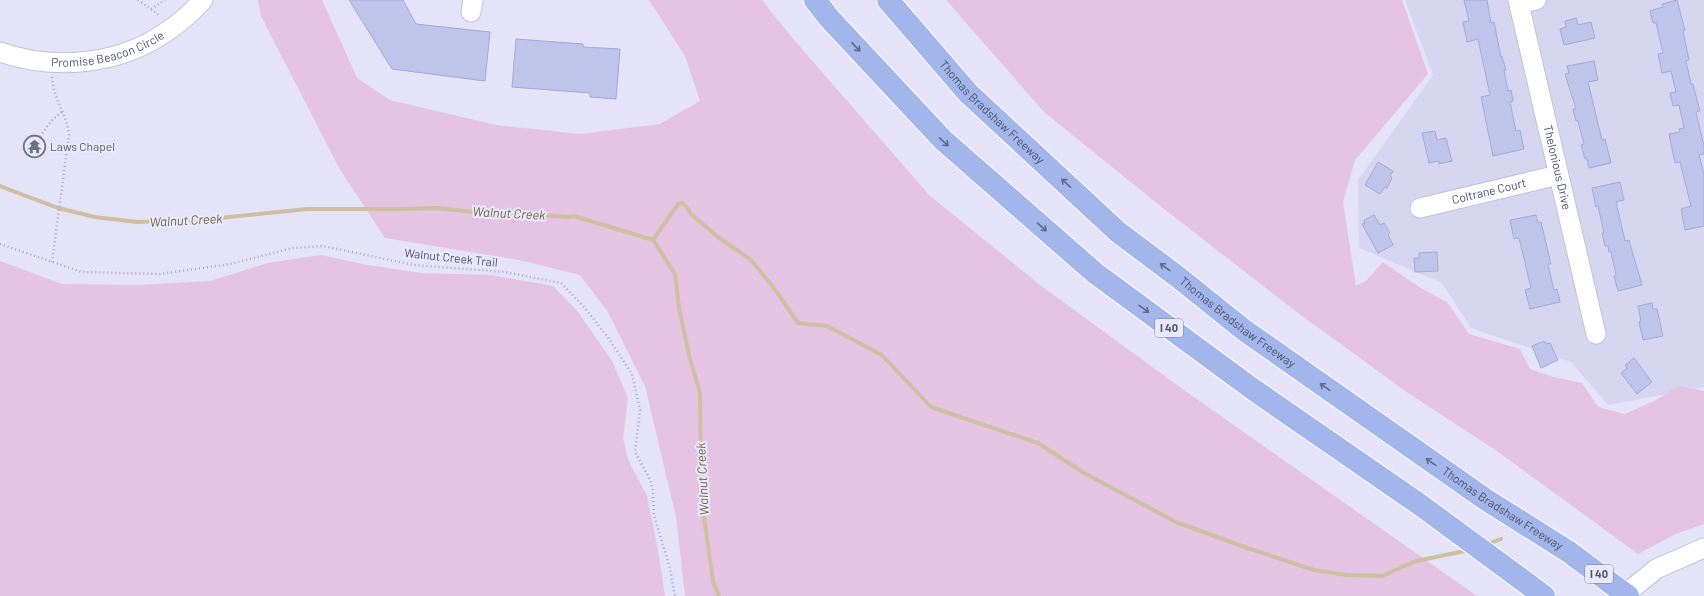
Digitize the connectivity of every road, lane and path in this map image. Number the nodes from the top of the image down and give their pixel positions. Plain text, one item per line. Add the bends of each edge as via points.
1 (138, 0) edge
2 (165, 0) edge
3 (203, 0) edge
4 (814, 0) edge
5 (888, 0) edge
6 (895, 0) edge
7 (1524, 1) edge
8 (151, 9) junction
9 (160, 15) dead end
10 (915, 32) junction
11 (0, 52) edge
12 (52, 75) dead end
13 (62, 112) junction
14 (34, 147) dead end
15 (1558, 175) junction
16 (1420, 208) dead end
17 (0, 244) edge
18 (52, 262) junction
19 (1596, 334) dead end
20 (1704, 548) edge
21 (675, 596) edge
22 (1544, 596) edge
23 (1623, 596) edge
24 (1628, 596) edge

1 - 8 path
2 - 8 path
3 - 11 street, Promise Beacon Circle via 166,32 132,49 95,60 37,62
4 -> 22 highway, I 40 via 942,140 1095,273 1254,390 1419,504
5 - 10 highway, Thomas Bradshaw Freeway / I 40
6 - 10 highway
7 - 15 street, Thelonious Drive
8 - 9 path
24 -> 10 highway, Thomas Bradshaw Freeway / I 40, bridge via 1569,552 1485,499 1244,330 1178,276 1118,232 968,93
12 - 13 path via 54,94
13 - 14 path via 45,128
13 - 18 path via 69,135
15 - 16 street, Coltrane Court
15 - 19 street, Thelonious Drive
17 - 18 path, Walnut Creek Trail
18 - 21 path, Walnut Creek Trail via 82,272 160,274 230,264 293,248 323,246 414,265 504,272 561,282 607,336 632,374 640,410 635,452 651,482 654,515
20 - 23 street via 1656,569

